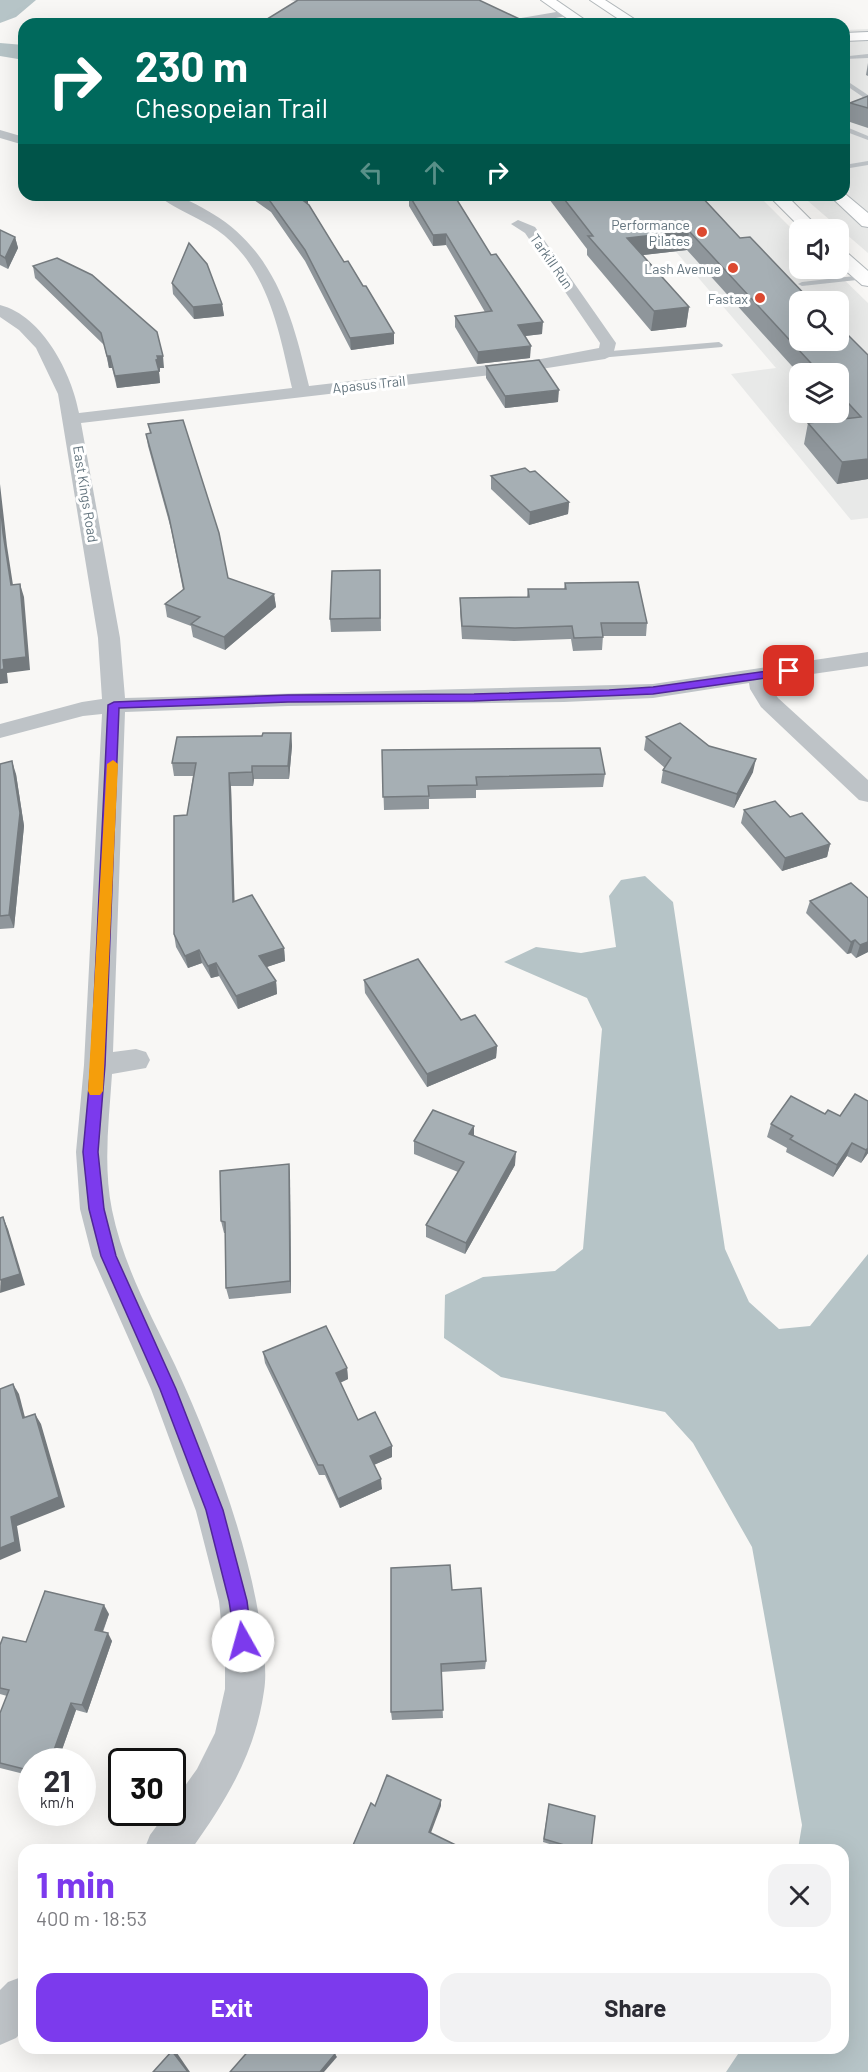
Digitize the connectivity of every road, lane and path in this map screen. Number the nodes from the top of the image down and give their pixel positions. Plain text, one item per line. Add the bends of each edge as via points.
1 (293, 0) edge
2 (340, 0) edge
3 (547, 0) edge
4 (596, 0) edge
5 (568, 13) junction
6 (538, 18) edge
7 (575, 18) edge
8 (625, 18) edge
9 (868, 36) edge
10 (850, 37) edge
11 (868, 45) edge
12 (850, 52) edge
13 (850, 54) edge
14 (868, 56) edge
15 (850, 85) edge
16 (867, 97) edge
17 (850, 106) edge
18 (850, 130) edge
19 (0, 134) edge
20 (868, 138) edge
21 (18, 139) edge
22 (868, 163) edge
23 (850, 166) edge
24 (176, 201) edge
25 (782, 201) edge
26 (844, 201) edge
27 (801, 219) edge
28 (867, 221) edge
29 (518, 224) dead end
30 (849, 263) edge
31 (866, 278) edge
32 (802, 284) dead end
33 (0, 310) edge
34 (719, 345) dead end
35 (599, 355) junction
36 (301, 391) junction
37 (73, 419) junction
38 (868, 659) edge
39 (759, 676) junction
40 (114, 705) junction
41 (0, 731) edge
42 (868, 794) edge
43 (136, 1060) dead end
44 (98, 1065) junction
45 (169, 1844) edge
46 (18, 2004) edge
47 (0, 2022) edge

1 - 2 lane
3 - 5 main road
4 - 8 main road
5 - 6 street
5 - 7 main road
9 - 10 main road
11 - 12 main road
13 - 14 lane
15 - 16 lane
16 - 17 lane
18 - 20 lane
19 - 21 street
22 - 23 lane
24 - 36 street via 219,224 253,256 287,333
25 - 27 main road
26 - 28 main road
29 - 35 street, Tarkill Run via 530,230 608,343 607,351
30 - 31 main road
31 - 32 lane
33 - 37 street, East Kings Road via 30,330 45,346 60,375
34 - 35 lane
35 - 36 street, Apasus Trail
36 - 37 street, Apasus Trail
37 - 40 street, East Kings Road via 110,638
38 - 39 street
39 - 40 street via 653,691 575,695
39 - 42 street via 769,702
40 - 41 street
40 - 44 street, East Kings Road
43 - 44 street
44 - 45 street, East Kings Road via 91,1152 96,1209 108,1256 168,1389 214,1510 238,1601 245,1660 245,1689 234,1737 212,1784
46 - 47 street

